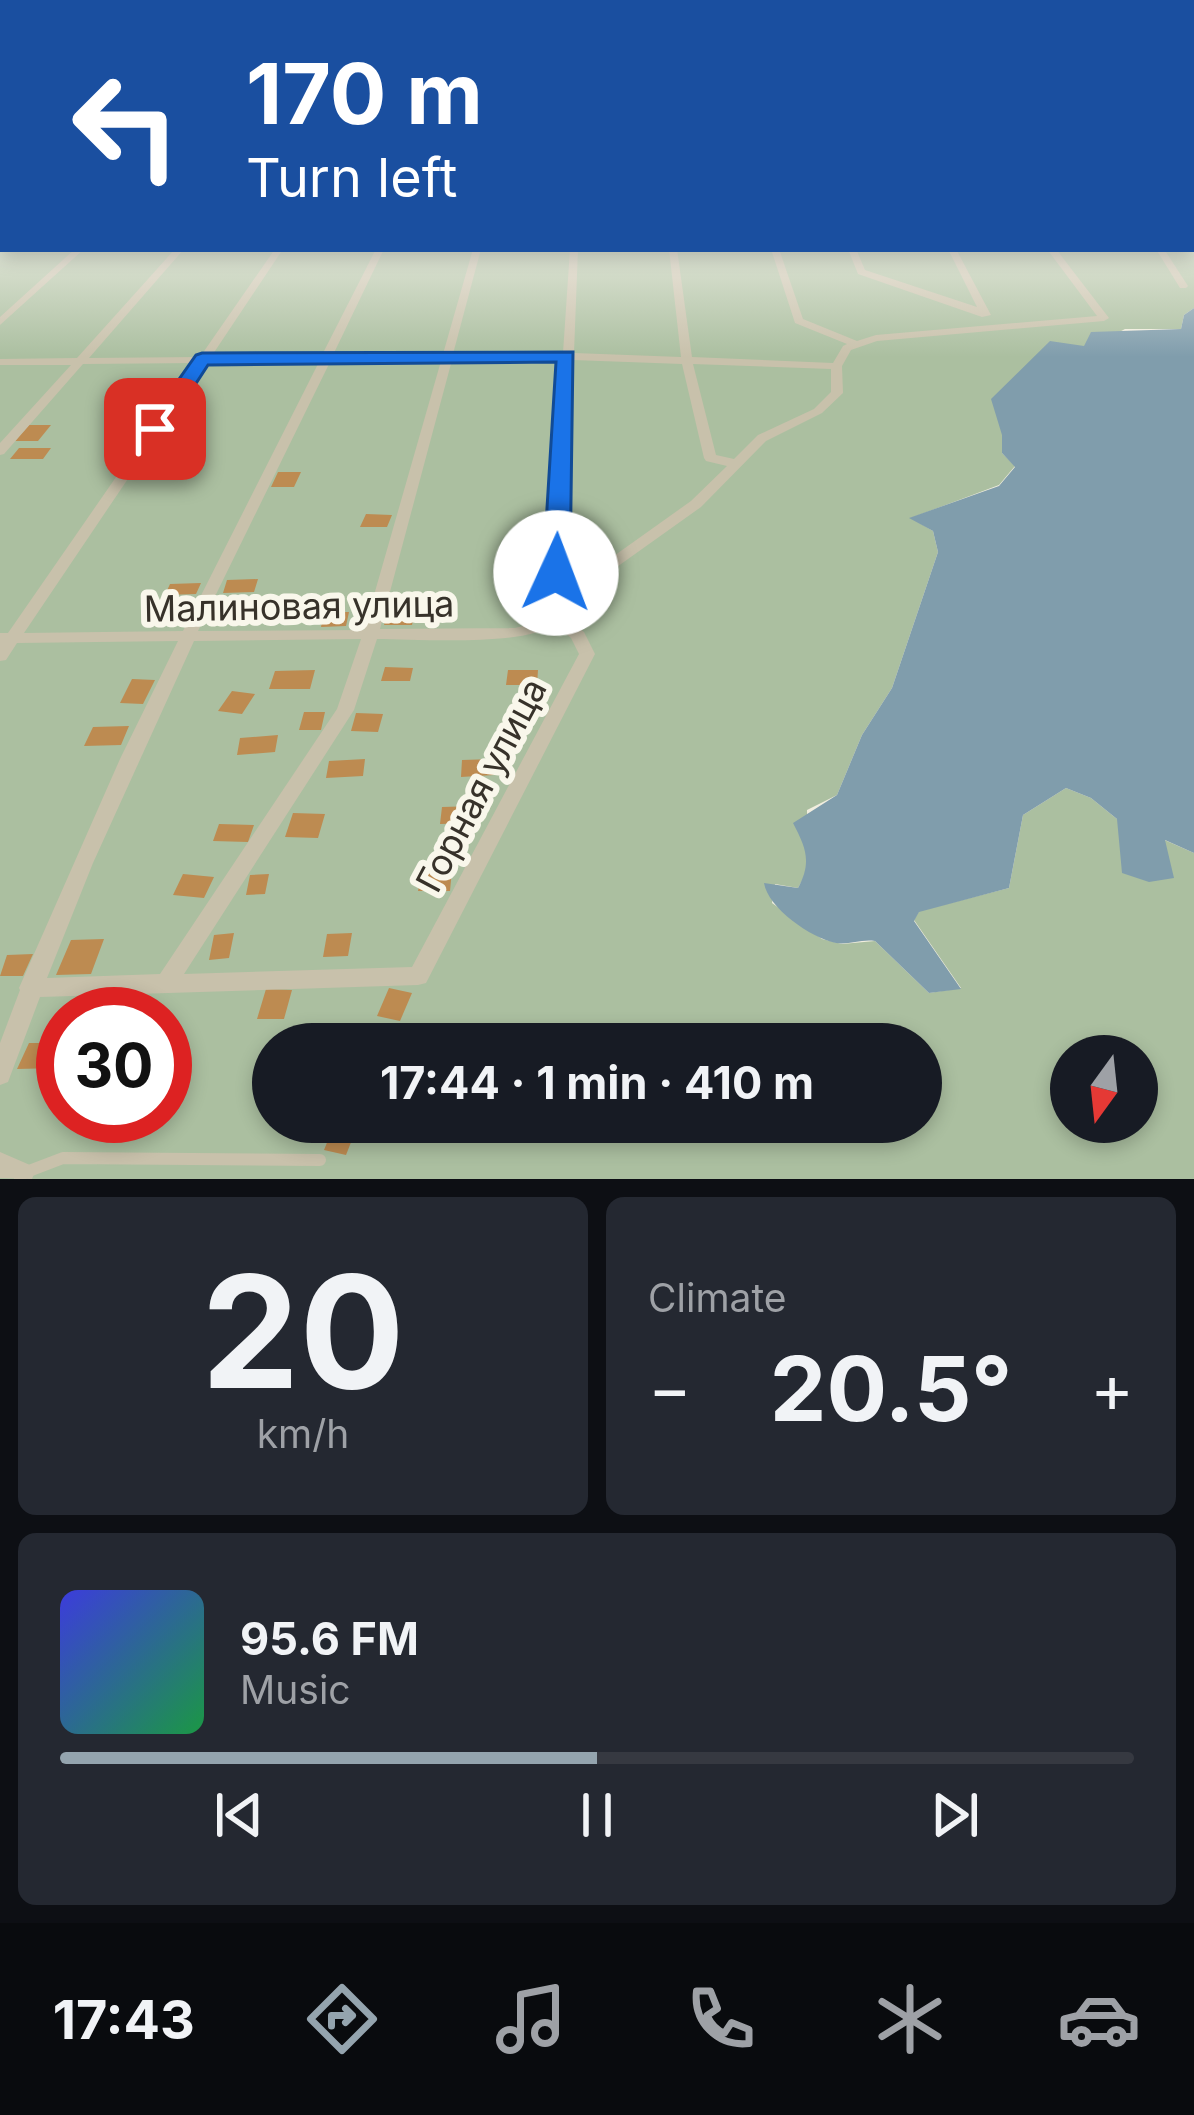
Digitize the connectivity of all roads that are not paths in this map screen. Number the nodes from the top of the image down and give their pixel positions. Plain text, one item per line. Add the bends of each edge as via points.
1 (77, 252) edge
2 (177, 252) edge
3 (277, 252) edge
4 (379, 252) edge
5 (476, 252) edge
6 (574, 252) edge
7 (673, 252) edge
8 (776, 252) edge
9 (853, 252) edge
10 (954, 252) edge
11 (1053, 252) edge
12 (1162, 252) edge
13 (1184, 286) dead end
14 (984, 313) junction
15 (0, 322) edge
16 (995, 327) junction
17 (855, 344) junction
18 (566, 356) junction
19 (449, 357) junction
20 (327, 358) junction
21 (202, 359) junction
22 (80, 361) junction
23 (688, 361) junction
24 (0, 362) edge
25 (837, 366) junction
26 (0, 452) edge
27 (738, 464) junction
28 (554, 616) junction
29 (370, 635) junction
30 (6, 638) edge
31 (187, 638) junction
32 (0, 656) edge
33 (168, 980) junction
34 (30, 988) junction
35 (0, 1074) edge
36 (320, 1160) dead end
37 (14, 1173) edge

1 - 15 street
2 - 22 street
3 - 21 street
4 - 20 street
5 - 19 street
6 - 18 street
7 - 23 street
8 - 17 street via 799,321
9 - 14 street via 861,272
10 - 14 street
11 - 16 street via 1104,318
12 - 13 street
14 - 16 street
16 - 17 street
17 - 25 street, Малиновая улица
18 - 19 street
18 - 23 street
18 - 28 street
19 - 20 street
19 - 29 street
20 - 21 street
20 - 31 street
21 - 22 street
21 - 30 street
22 - 24 street
22 - 26 street
23 - 25 street
23 - 27 street via 710,458
25 - 27 street, Малиновая улица via 837,393 826,406 762,438
27 - 28 street, Малиновая улица
28 - 29 street, Малиновая улица via 515,633
28 - 33 street, Горная улица via 587,654 418,976
29 - 31 street, Малиновая улица
29 - 33 street via 345,710
30 - 31 street, Малиновая улица
30 - 32 street
31 - 34 street
33 - 34 street, Горная улица
34 - 35 street
36 - 37 lane via 63,1158

